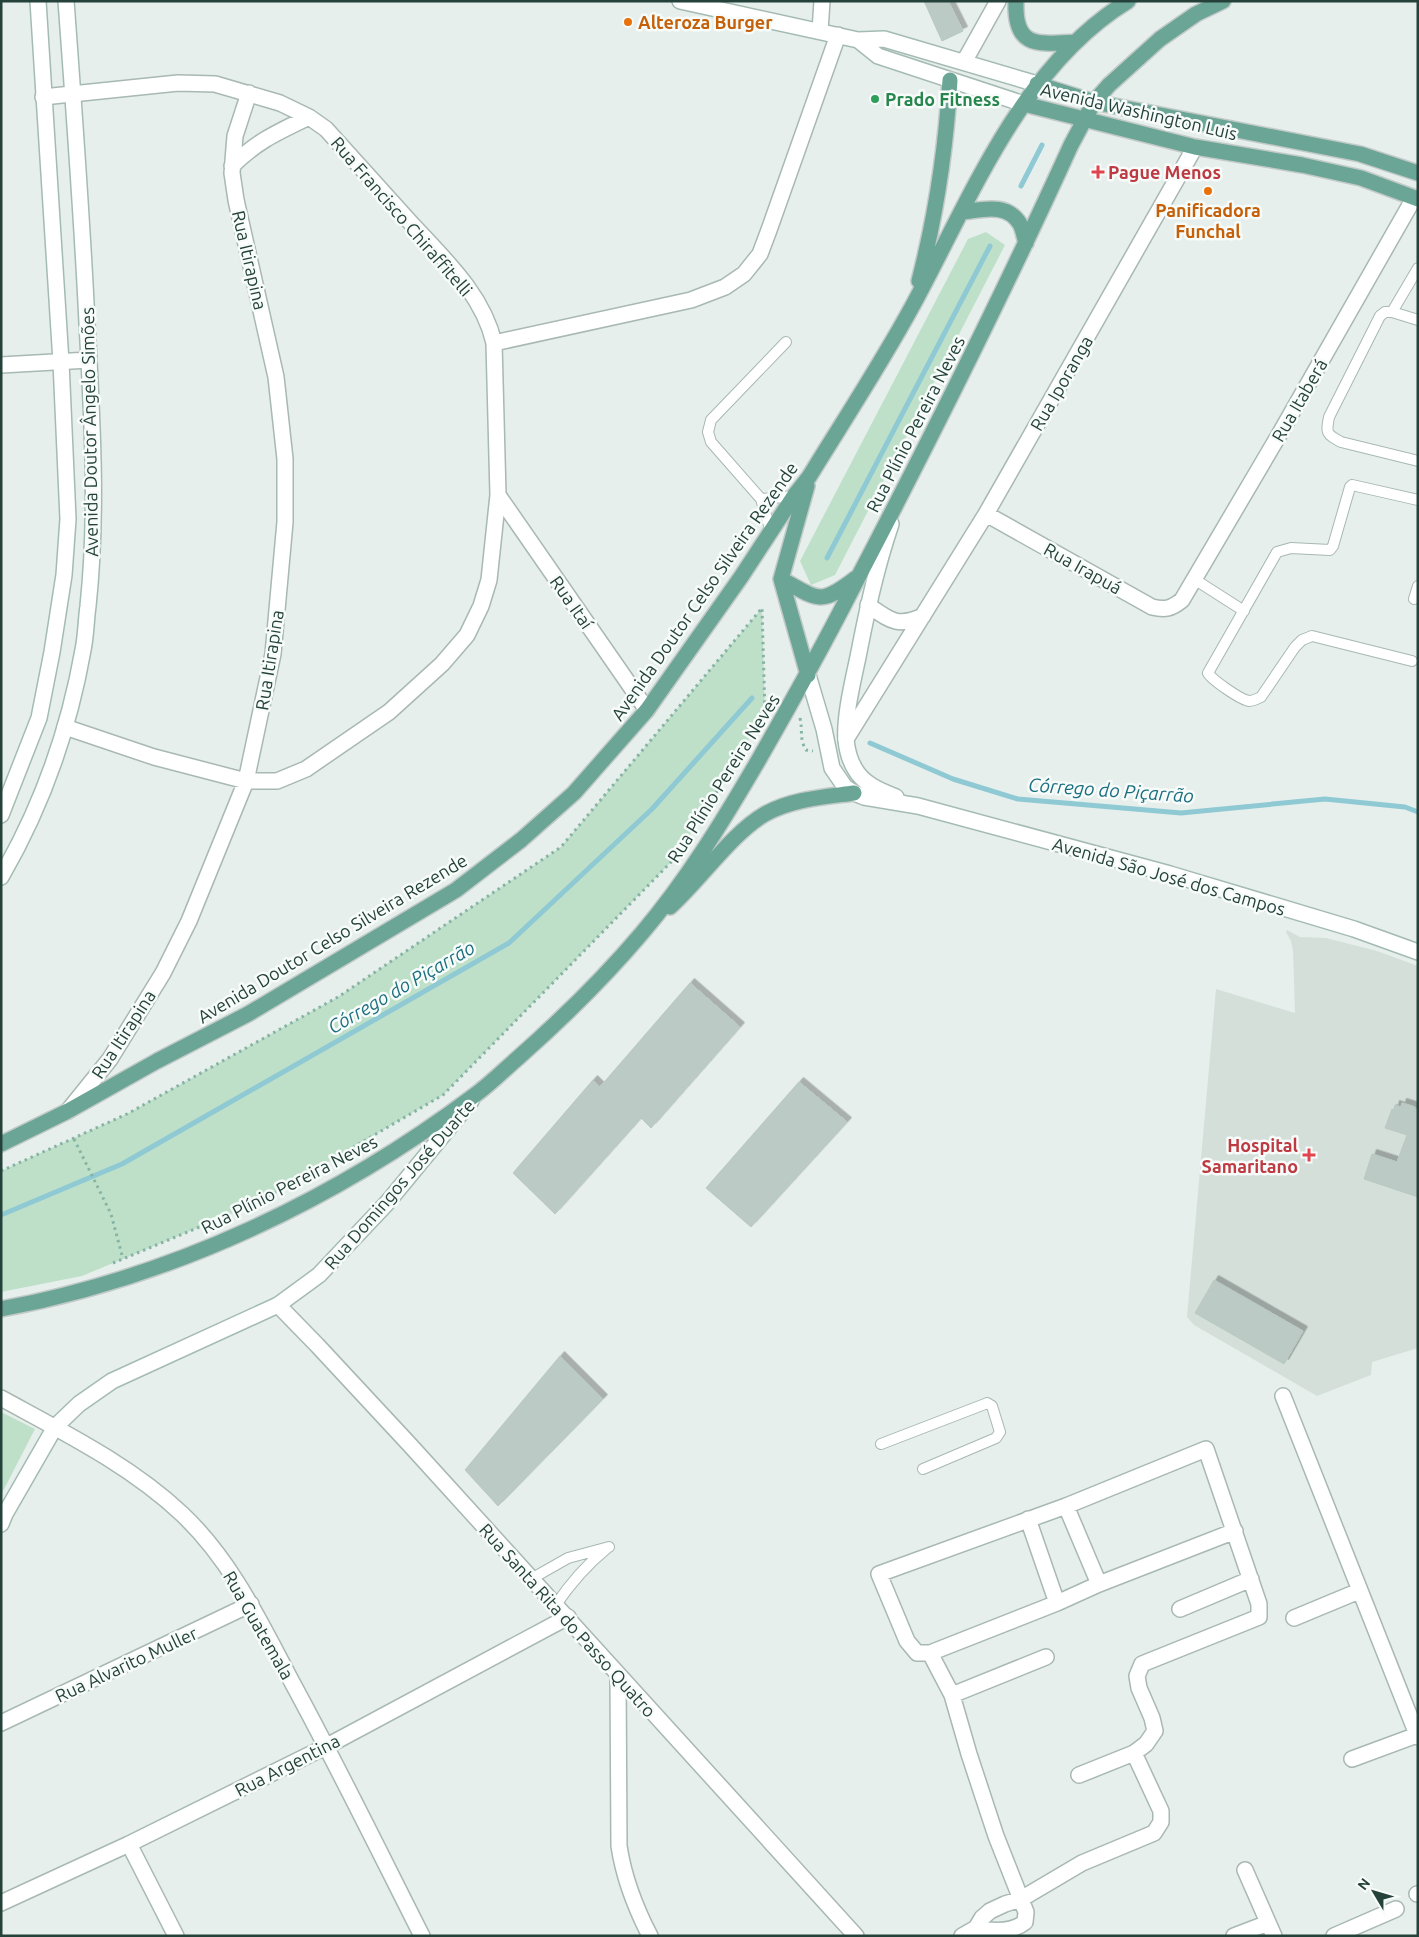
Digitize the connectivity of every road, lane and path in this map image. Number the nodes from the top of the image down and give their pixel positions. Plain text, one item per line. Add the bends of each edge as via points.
1 (38, 1) edge
2 (66, 1) edge
3 (680, 1) edge
4 (822, 1) edge
5 (998, 1) edge
6 (1016, 1) edge
7 (1128, 1) edge
8 (1223, 1) edge
9 (820, 31) junction
10 (838, 35) junction
11 (858, 40) junction
12 (1076, 42) junction
13 (964, 62) junction
14 (950, 80) junction
15 (1037, 84) junction
16 (249, 93) junction
17 (73, 95) junction
18 (43, 97) junction
19 (1094, 102) junction
20 (1024, 104) junction
21 (309, 117) junction
22 (1086, 120) junction
23 (1195, 147) junction
24 (232, 166) junction
25 (1418, 173) edge
26 (1416, 199) edge
27 (962, 212) junction
28 (1026, 243) junction
29 (1418, 268) edge
30 (912, 306) junction
31 (1392, 312) junction
32 (1418, 320) edge
33 (786, 342) dead end
34 (494, 343) junction
35 (89, 360) junction
36 (61, 362) junction
37 (1, 365) edge
38 (1418, 461) edge
39 (809, 477) junction
40 (902, 494) junction
41 (498, 495) junction
42 (794, 496) junction
43 (761, 499) junction
44 (1418, 500) edge
45 (986, 514) junction
46 (771, 532) junction
47 (860, 575) junction
48 (781, 579) junction
49 (1194, 579) junction
50 (1418, 586) edge
51 (1414, 599) dead end
52 (1182, 600) joint
53 (868, 605) junction
54 (1244, 611) junction
55 (923, 616) junction
56 (1412, 661) dead end
57 (808, 675) junction
58 (647, 710) junction
59 (787, 710) junction
60 (64, 727) junction
61 (846, 739) junction
62 (827, 749) junction
63 (246, 782) junction
64 (854, 793) junction
65 (918, 806) junction
66 (1, 815) edge
67 (1, 877) edge
68 (645, 930) junction
69 (1418, 952) edge
70 (451, 1094) dead end
71 (477, 1094) junction
72 (444, 1100) dead end
73 (68, 1111) junction
74 (74, 1139) junction
75 (1, 1144) edge
76 (1, 1171) edge
77 (123, 1259) junction
78 (106, 1266) dead end
79 (278, 1305) junction
80 (1, 1309) edge
81 (1283, 1396) dead end
82 (1, 1398) edge
83 (54, 1427) junction
84 (881, 1444) dead end
85 (923, 1469) dead end
86 (1066, 1506) junction
87 (1028, 1519) junction
88 (1, 1524) edge
89 (1235, 1531) junction
90 (531, 1579) junction
91 (1251, 1579) junction
92 (1099, 1584) junction
93 (1360, 1591) junction
94 (1057, 1602) junction
95 (251, 1604) junction
96 (555, 1606) junction
97 (1180, 1609) dead end
98 (568, 1618) junction
99 (1294, 1618) dead end
100 (930, 1653) junction
101 (1046, 1657) dead end
102 (618, 1675) junction
103 (952, 1696) junction
104 (1414, 1716) edge
105 (1, 1723) edge
106 (1417, 1736) edge
107 (327, 1746) junction
108 (1134, 1752) junction
109 (1352, 1758) dead end
110 (1079, 1775) dead end
111 (129, 1844) junction
112 (1245, 1870) dead end
113 (1021, 1899) junction
114 (1, 1903) edge
115 (1396, 1909) dead end
116 (976, 1928) junction
117 (1271, 1930) edge
118 (176, 1936) edge
119 (422, 1936) edge
120 (650, 1936) edge
121 (856, 1936) edge
122 (962, 1936) edge
123 (1234, 1936) edge
124 (1334, 1936) edge

1 - 18 street, Avenida Doutor Ângelo Simões
2 - 17 street, Avenida Doutor Ângelo Simões
3 - 9 street, Avenida Washington Luis
4 - 9 street
5 - 13 street
6 - 12 main road via 1017,26 1021,34 1042,44
7 - 12 main road, Avenida Doutor Celso Silveira Rezende
8 - 19 main road, Rua Plínio Pereira Neves via 1196,14 1160,39
9 - 10 street, Avenida Washington Luis
10 - 11 street, Avenida Washington Luis
10 - 34 street via 760,254 744,274 725,287 691,300
11 - 13 street, Avenida Washington Luis via 884,39
11 - 14 street, Avenida Washington Luis via 878,56
12 - 15 main road, Avenida Doutor Celso Silveira Rezende
13 - 15 street, Avenida Washington Luis
14 - 20 street, Avenida Washington Luis
14 - 30 main road via 935,213
15 - 19 main road, Avenida Washington Luis
15 - 20 main road, Avenida Doutor Celso Silveira Rezende
16 - 17 street, Rua Francisco Chiraffitelli via 215,84 178,83
16 - 21 street, Rua Francisco Chiraffitelli
16 - 24 street, Rua Itirapina via 234,136
17 - 18 street, Rua Francisco Chiraffitelli
17 - 35 street, Avenida Doutor Ângelo Simões
18 - 36 street, Avenida Doutor Ângelo Simões
19 - 22 main road, Rua Plínio Pereira Neves
19 - 25 main road, Avenida Washington Luis via 1360,154
20 - 22 main road, Avenida Washington Luis
20 - 27 main road, Avenida Doutor Celso Silveira Rezende
21 - 24 street via 265,139
21 - 34 street, Rua Francisco Chiraffitelli via 326,129 453,270 484,312
22 - 23 main road, Avenida Washington Luis
22 - 28 main road, Rua Plínio Pereira Neves via 1071,145
23 - 26 main road, Avenida Washington Luis via 1361,178
23 - 45 street, Rua Iporanga
24 - 63 street, Rua Itirapina via 236,200 276,377 285,459 285,522 273,654
26 - 49 street, Rua Itaberá
27 - 28 main road via 1001,209 1013,215 1020,224
27 - 30 main road, Avenida Doutor Celso Silveira Rezende
28 - 40 main road, Rua Plínio Pereira Neves
29 - 31 lane
30 - 39 main road, Avenida Doutor Celso Silveira Rezende
31 - 32 lane
31 - 38 lane via 1380,316 1329,417 1326,430 1341,442
33 - 43 lane via 711,420 708,432 711,442
34 - 41 street, Rua Francisco Chiraffitelli
35 - 36 street
35 - 60 street, Avenida Doutor Ângelo Simões via 94,517 92,570 83,650
36 - 37 street
36 - 66 street, Avenida Doutor Ângelo Simões via 68,520 64,575 39,718
39 - 42 main road, Avenida Doutor Celso Silveira Rezende
39 - 48 main road
40 - 47 main road, Rua Plínio Pereira Neves
40 - 53 street, Avenida São José dos Campos via 878,562
41 - 58 street, Rua Itaí
41 - 63 street, Rua Francisco Chiraffitelli via 489,580 481,606 467,635 442,664 389,712 306,769 277,781
42 - 43 lane
42 - 46 main road, Avenida Doutor Celso Silveira Rezende
43 - 46 lane
44 - 54 lane via 1352,485 1348,489 1330,550 1291,548 1278,552
45 - 52 street, Rua Irapuá via 1152,607 1173,608
45 - 55 street, Rua Iporanga
46 - 58 main road, Avenida Doutor Celso Silveira Rezende
47 - 48 main road via 835,594 820,598
47 - 57 main road, Rua Plínio Pereira Neves
48 - 57 main road
49 - 52 street, Rua Itaberá
49 - 54 lane
50 - 51 lane
53 - 55 street via 894,622 910,622
53 - 61 street, Avenida São José dos Campos via 848,708
54 - 56 lane via 1208,673 1215,681 1250,701 1261,697 1295,647 1312,636
55 - 61 street, Rua Iporanga
57 - 59 main road, Rua Plínio Pereira Neves
57 - 62 street, Avenida São José dos Campos
58 - 73 main road, Avenida Doutor Celso Silveira Rezende via 574,793 521,840 456,890 248,1014
59 - 62 path via 800,716 801,740 806,750
59 - 68 main road, Rua Plínio Pereira Neves via 706,847
60 - 63 street, Rua Francisco Chiraffitelli via 154,757
60 - 67 street, Avenida Doutor Ângelo Simões via 32,820
61 - 65 street, Avenida São José dos Campos via 851,760 864,779 876,788
62 - 64 street, Avenida São José dos Campos via 837,777
63 - 73 street, Rua Itirapina via 189,920 163,973 110,1059
64 - 65 street, Avenida São José dos Campos
64 - 68 main road via 805,799 764,814
65 - 69 street, Avenida São José dos Campos via 1170,874 1354,929
68 - 71 main road, Rua Plínio Pereira Neves via 564,1018
70 - 72 path
71 - 79 street, Rua Domingos José Duarte via 387,1203 320,1276
71 - 80 main road, Rua Plínio Pereira Neves via 366,1169 245,1232 121,1280
73 - 75 main road, Avenida Doutor Celso Silveira Rezende
74 - 76 path
74 - 77 path via 111,1214
74 - 77 path via 128,1114 338,997 561,847 762,608 765,714 676,857 443,1095 257,1203
77 - 78 path
79 - 83 street, Rua Domingos José Duarte via 112,1381
79 - 90 street, Rua Santa Rita do Passo Quatro
81 - 93 street
82 - 83 street, Rua Guatemala
83 - 88 street, Rua Domingos José Duarte
83 - 95 street, Rua Guatemala via 123,1468 182,1514 216,1551
84 - 85 lane via 987,1403 992,1406 999,1435
86 - 87 street
86 - 89 street via 1206,1449
86 - 92 street
87 - 94 street
87 - 100 street via 878,1574 907,1641 917,1652
89 - 91 street
89 - 92 street
90 - 96 street, Rua Santa Rita do Passo Quatro
90 - 96 lane via 568,1558 609,1547 577,1575
91 - 97 street
91 - 108 street via 1259,1604 1259,1617 1142,1664 1137,1676 1139,1688 1155,1732
92 - 94 street
93 - 99 street
93 - 104 street
94 - 100 street
95 - 105 street, Rua Alvarito Muller
95 - 107 street, Rua Guatemala
96 - 98 street, Rua Santa Rita do Passo Quatro
98 - 102 street, Rua Santa Rita do Passo Quatro
98 - 107 street, Rua Argentina
100 - 103 street
101 - 103 street
102 - 120 street via 619,1846 623,1871
102 - 121 street, Rua Santa Rita do Passo Quatro
103 - 113 street via 993,1827
104 - 106 street
106 - 109 street
107 - 111 street, Rua Argentina
107 - 119 street, Rua Guatemala
108 - 110 street
108 - 113 street via 1161,1811 1161,1822 1154,1833 1082,1863
111 - 114 street, Rua Argentina
111 - 118 street
112 - 117 street
113 - 116 street via 990,1911
113 - 116 street via 1026,1912 1022,1925 1009,1930
115 - 124 street
116 - 122 street
117 - 123 street

